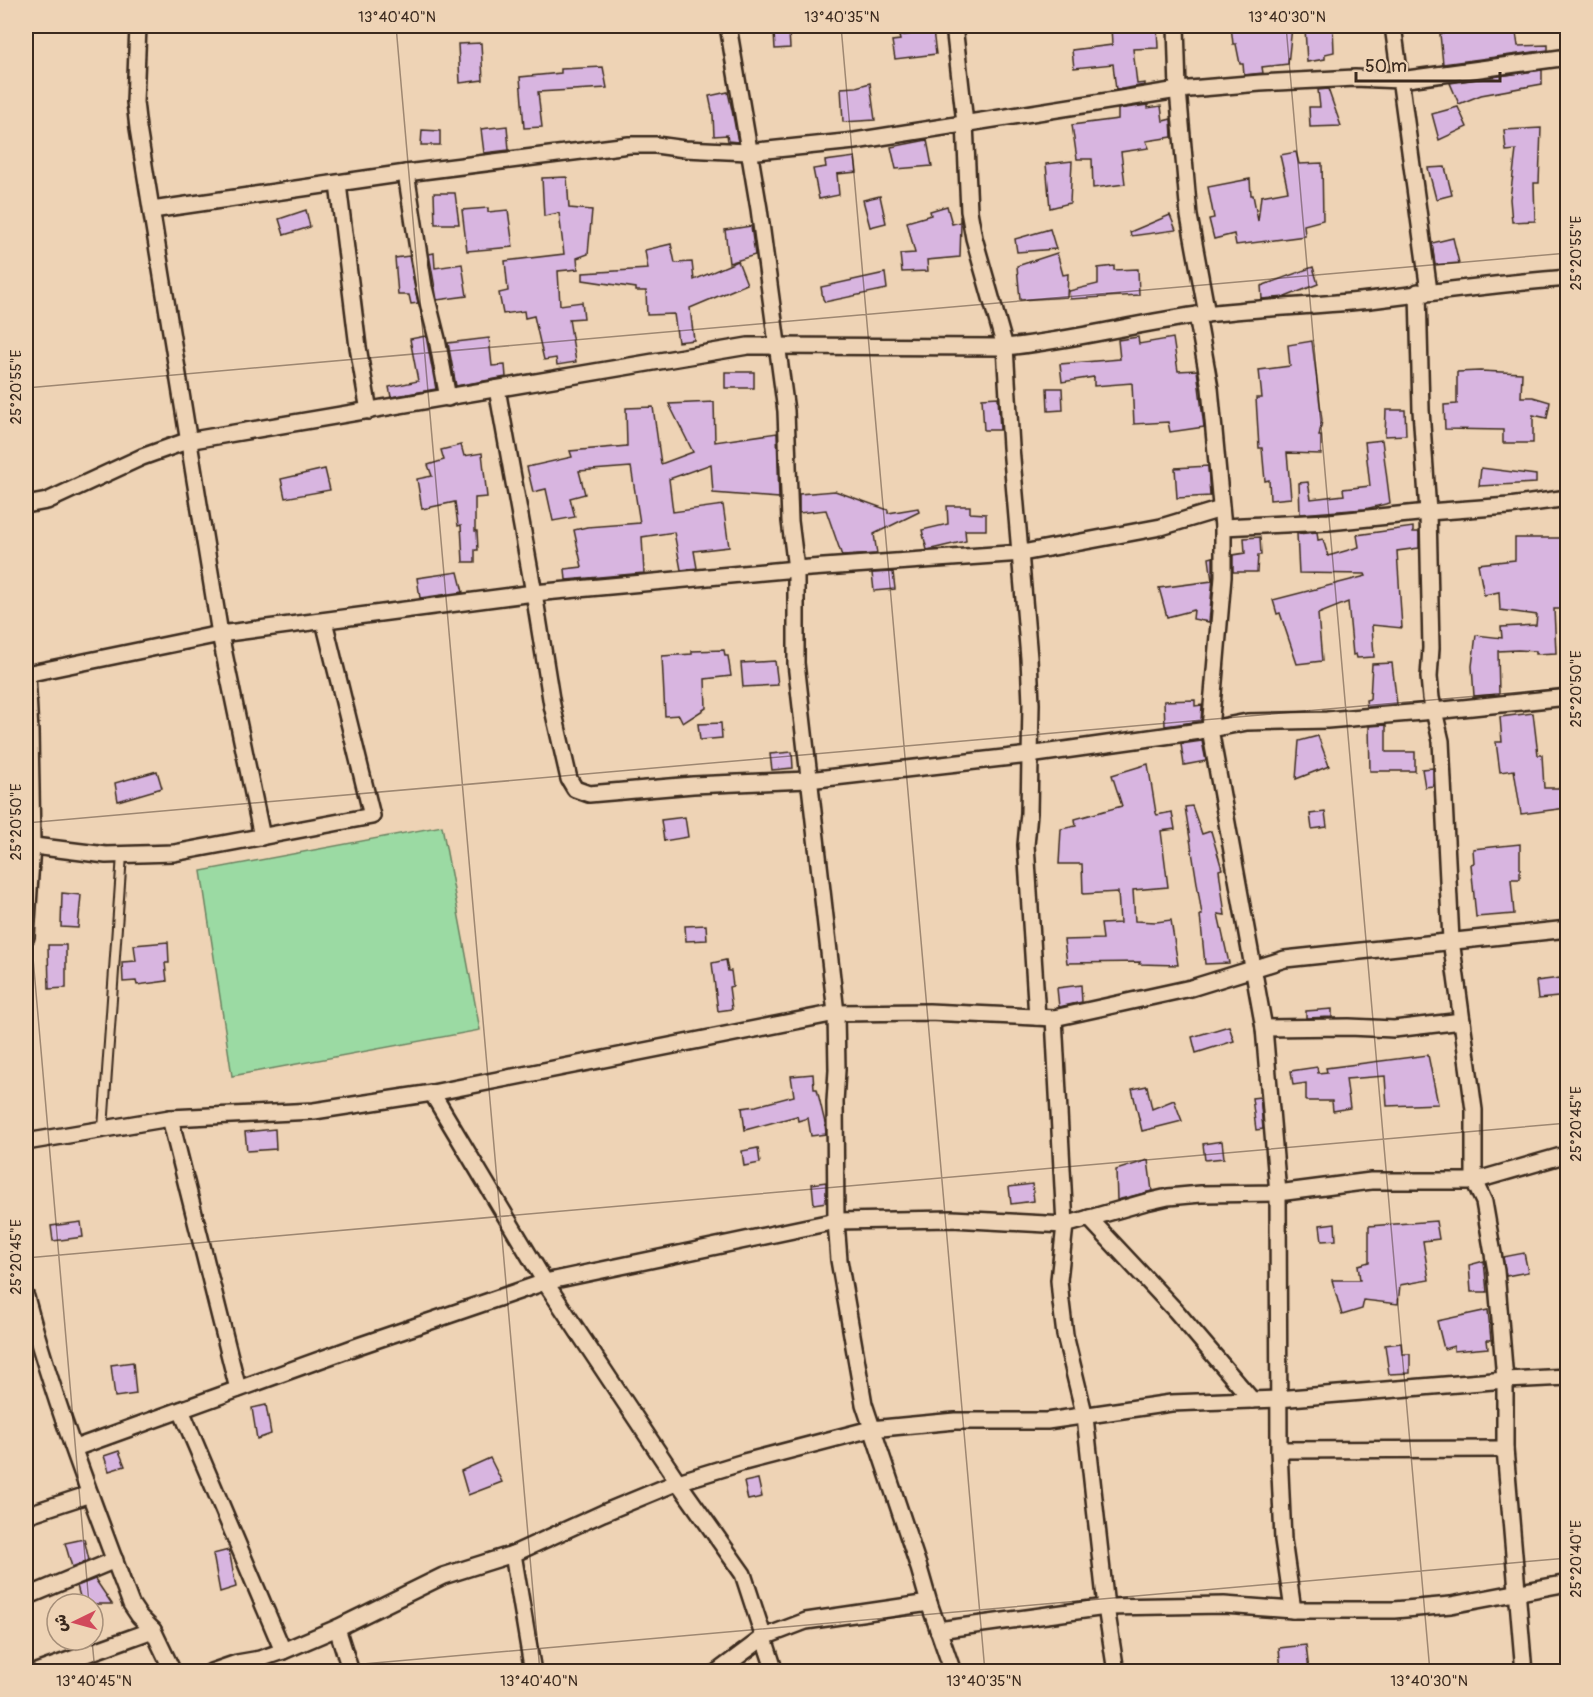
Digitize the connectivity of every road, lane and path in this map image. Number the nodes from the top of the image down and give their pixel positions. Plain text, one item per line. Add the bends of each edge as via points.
1 (138, 26) edge
2 (728, 26) edge
3 (954, 26) edge
4 (1176, 26) edge
5 (1393, 26) edge
6 (1568, 57) edge
7 (1400, 80) junction
8 (1178, 90) junction
9 (965, 123) junction
10 (748, 152) junction
11 (406, 173) junction
12 (338, 184) junction
13 (152, 210) junction
14 (1568, 278) edge
15 (1424, 292) junction
16 (1202, 315) junction
17 (777, 347) junction
18 (1005, 347) junction
19 (497, 389) junction
20 (448, 398) junction
21 (369, 411) junction
22 (187, 441) junction
23 (1568, 498) edge
24 (26, 505) edge
25 (1221, 509) junction
26 (1428, 512) junction
27 (1223, 527) junction
28 (1022, 553) junction
29 (796, 569) junction
30 (534, 593) junction
31 (324, 621) junction
32 (220, 634) junction
33 (26, 674) edge
34 (1568, 697) edge
35 (1434, 711) junction
36 (1210, 729) junction
37 (1029, 755) junction
38 (808, 780) junction
39 (262, 837) junction
40 (29, 845) edge
41 (122, 855) junction
42 (1568, 929) edge
43 (26, 937) edge
44 (1451, 940) junction
45 (1253, 968) junction
46 (836, 1013) junction
47 (1036, 1017) junction
48 (1054, 1018) junction
49 (1462, 1021) junction
50 (1264, 1028) junction
51 (432, 1093) junction
52 (170, 1118) junction
53 (103, 1129) junction
54 (26, 1142) edge
55 (1568, 1154) edge
56 (1474, 1181) junction
57 (1278, 1193) junction
58 (1089, 1218) junction
59 (836, 1221) junction
60 (1065, 1225) junction
61 (545, 1282) junction
62 (26, 1297) edge
63 (33, 1355) edge
64 (1568, 1377) edge
65 (1505, 1380) junction
66 (238, 1389) junction
67 (1278, 1399) junction
68 (1252, 1400) junction
69 (181, 1410) junction
70 (1085, 1417) junction
71 (872, 1429) junction
72 (75, 1448) junction
73 (1505, 1449) junction
74 (1279, 1450) junction
75 (678, 1482) junction
76 (90, 1494) junction
77 (26, 1517) edge
78 (513, 1554) junction
79 (115, 1560) junction
80 (1568, 1583) edge
81 (1516, 1593) junction
82 (26, 1597) edge
83 (929, 1603) junction
84 (1106, 1607) junction
85 (1293, 1610) junction
86 (337, 1628) junction
87 (153, 1630) junction
88 (938, 1630) junction
89 (764, 1637) junction
90 (283, 1651) junction
91 (36, 1671) edge
92 (173, 1671) edge
93 (211, 1671) edge
94 (351, 1671) edge
95 (533, 1671) edge
96 (717, 1671) edge
97 (775, 1671) edge
98 (953, 1671) edge
99 (1116, 1671) edge
100 (1524, 1671) edge

1 - 13 street via 135,102
2 - 10 street
3 - 9 street
4 - 8 street
5 - 7 street
6 - 7 street
7 - 8 street via 1355,78
7 - 15 street
8 - 9 street
8 - 16 street
9 - 10 street via 855,141
9 - 18 street via 969,212
10 - 11 street via 629,145
10 - 17 street
11 - 12 street
11 - 20 street via 424,287
12 - 13 street
12 - 21 street
13 - 22 street
14 - 15 street
15 - 16 street
15 - 26 street via 1421,410
16 - 18 street via 1047,344
16 - 25 street
17 - 18 street
17 - 19 street via 747,346
17 - 29 street via 786,411
18 - 28 street
19 - 20 street
19 - 30 street
20 - 21 street
21 - 22 street
22 - 24 street via 142,457 47,501
22 - 32 street
23 - 26 street
25 - 27 street
25 - 28 street via 1161,527
26 - 27 street
26 - 35 street via 1429,677
27 - 36 street via 1223,577
28 - 29 street
28 - 37 street via 1030,669
29 - 30 street
29 - 38 street via 796,663
30 - 31 street
30 - 38 street via 552,705 568,779 575,789 589,794
31 - 32 street
31 - 39 street via 372,816
32 - 33 street
32 - 39 street
33 - 40 street
34 - 35 street
35 - 36 street via 1247,722
35 - 44 street via 1441,741
36 - 37 street
36 - 45 street
37 - 38 street
37 - 47 street via 1026,845
38 - 46 street
39 - 41 street via 174,853
40 - 41 street
40 - 43 street
41 - 53 lane
42 - 44 street
44 - 45 street via 1307,955
44 - 49 street
45 - 48 street via 1191,988
45 - 50 street
46 - 47 street
46 - 51 street
46 - 59 street
47 - 48 street
48 - 60 street
49 - 50 street via 1394,1029
49 - 56 street via 1474,1110
50 - 57 street
51 - 52 street via 314,1111
51 - 61 street
52 - 53 street
52 - 66 street
53 - 54 street
55 - 56 street
56 - 57 street via 1371,1181
56 - 65 street via 1484,1202 1496,1271
57 - 58 street via 1168,1197
57 - 67 street
58 - 60 street
58 - 68 street
59 - 60 street via 952,1219
59 - 61 street
59 - 71 street via 839,1260 864,1404
60 - 70 street via 1060,1302
61 - 66 street
61 - 75 street
62 - 63 street
63 - 72 street
64 - 65 street
65 - 67 street
65 - 73 street
66 - 69 street
67 - 68 street
67 - 74 street
68 - 70 street via 1171,1403
69 - 72 street
69 - 90 street
70 - 71 street via 955,1421
70 - 84 street
71 - 75 street
71 - 83 street
72 - 76 street
73 - 74 street
73 - 81 street
74 - 85 street via 1282,1540
75 - 78 street
75 - 89 street via 743,1574
76 - 77 street
76 - 79 street
78 - 86 street via 442,1576
78 - 95 street
79 - 82 street
79 - 87 street via 131,1604
80 - 81 street
81 - 85 street via 1394,1610
81 - 100 street
83 - 88 street
83 - 89 street via 806,1620
84 - 85 street via 1224,1605
84 - 88 street
84 - 99 street
86 - 90 street
86 - 94 street
87 - 91 street
87 - 92 street
88 - 98 street
89 - 96 street
89 - 97 street
90 - 93 street

